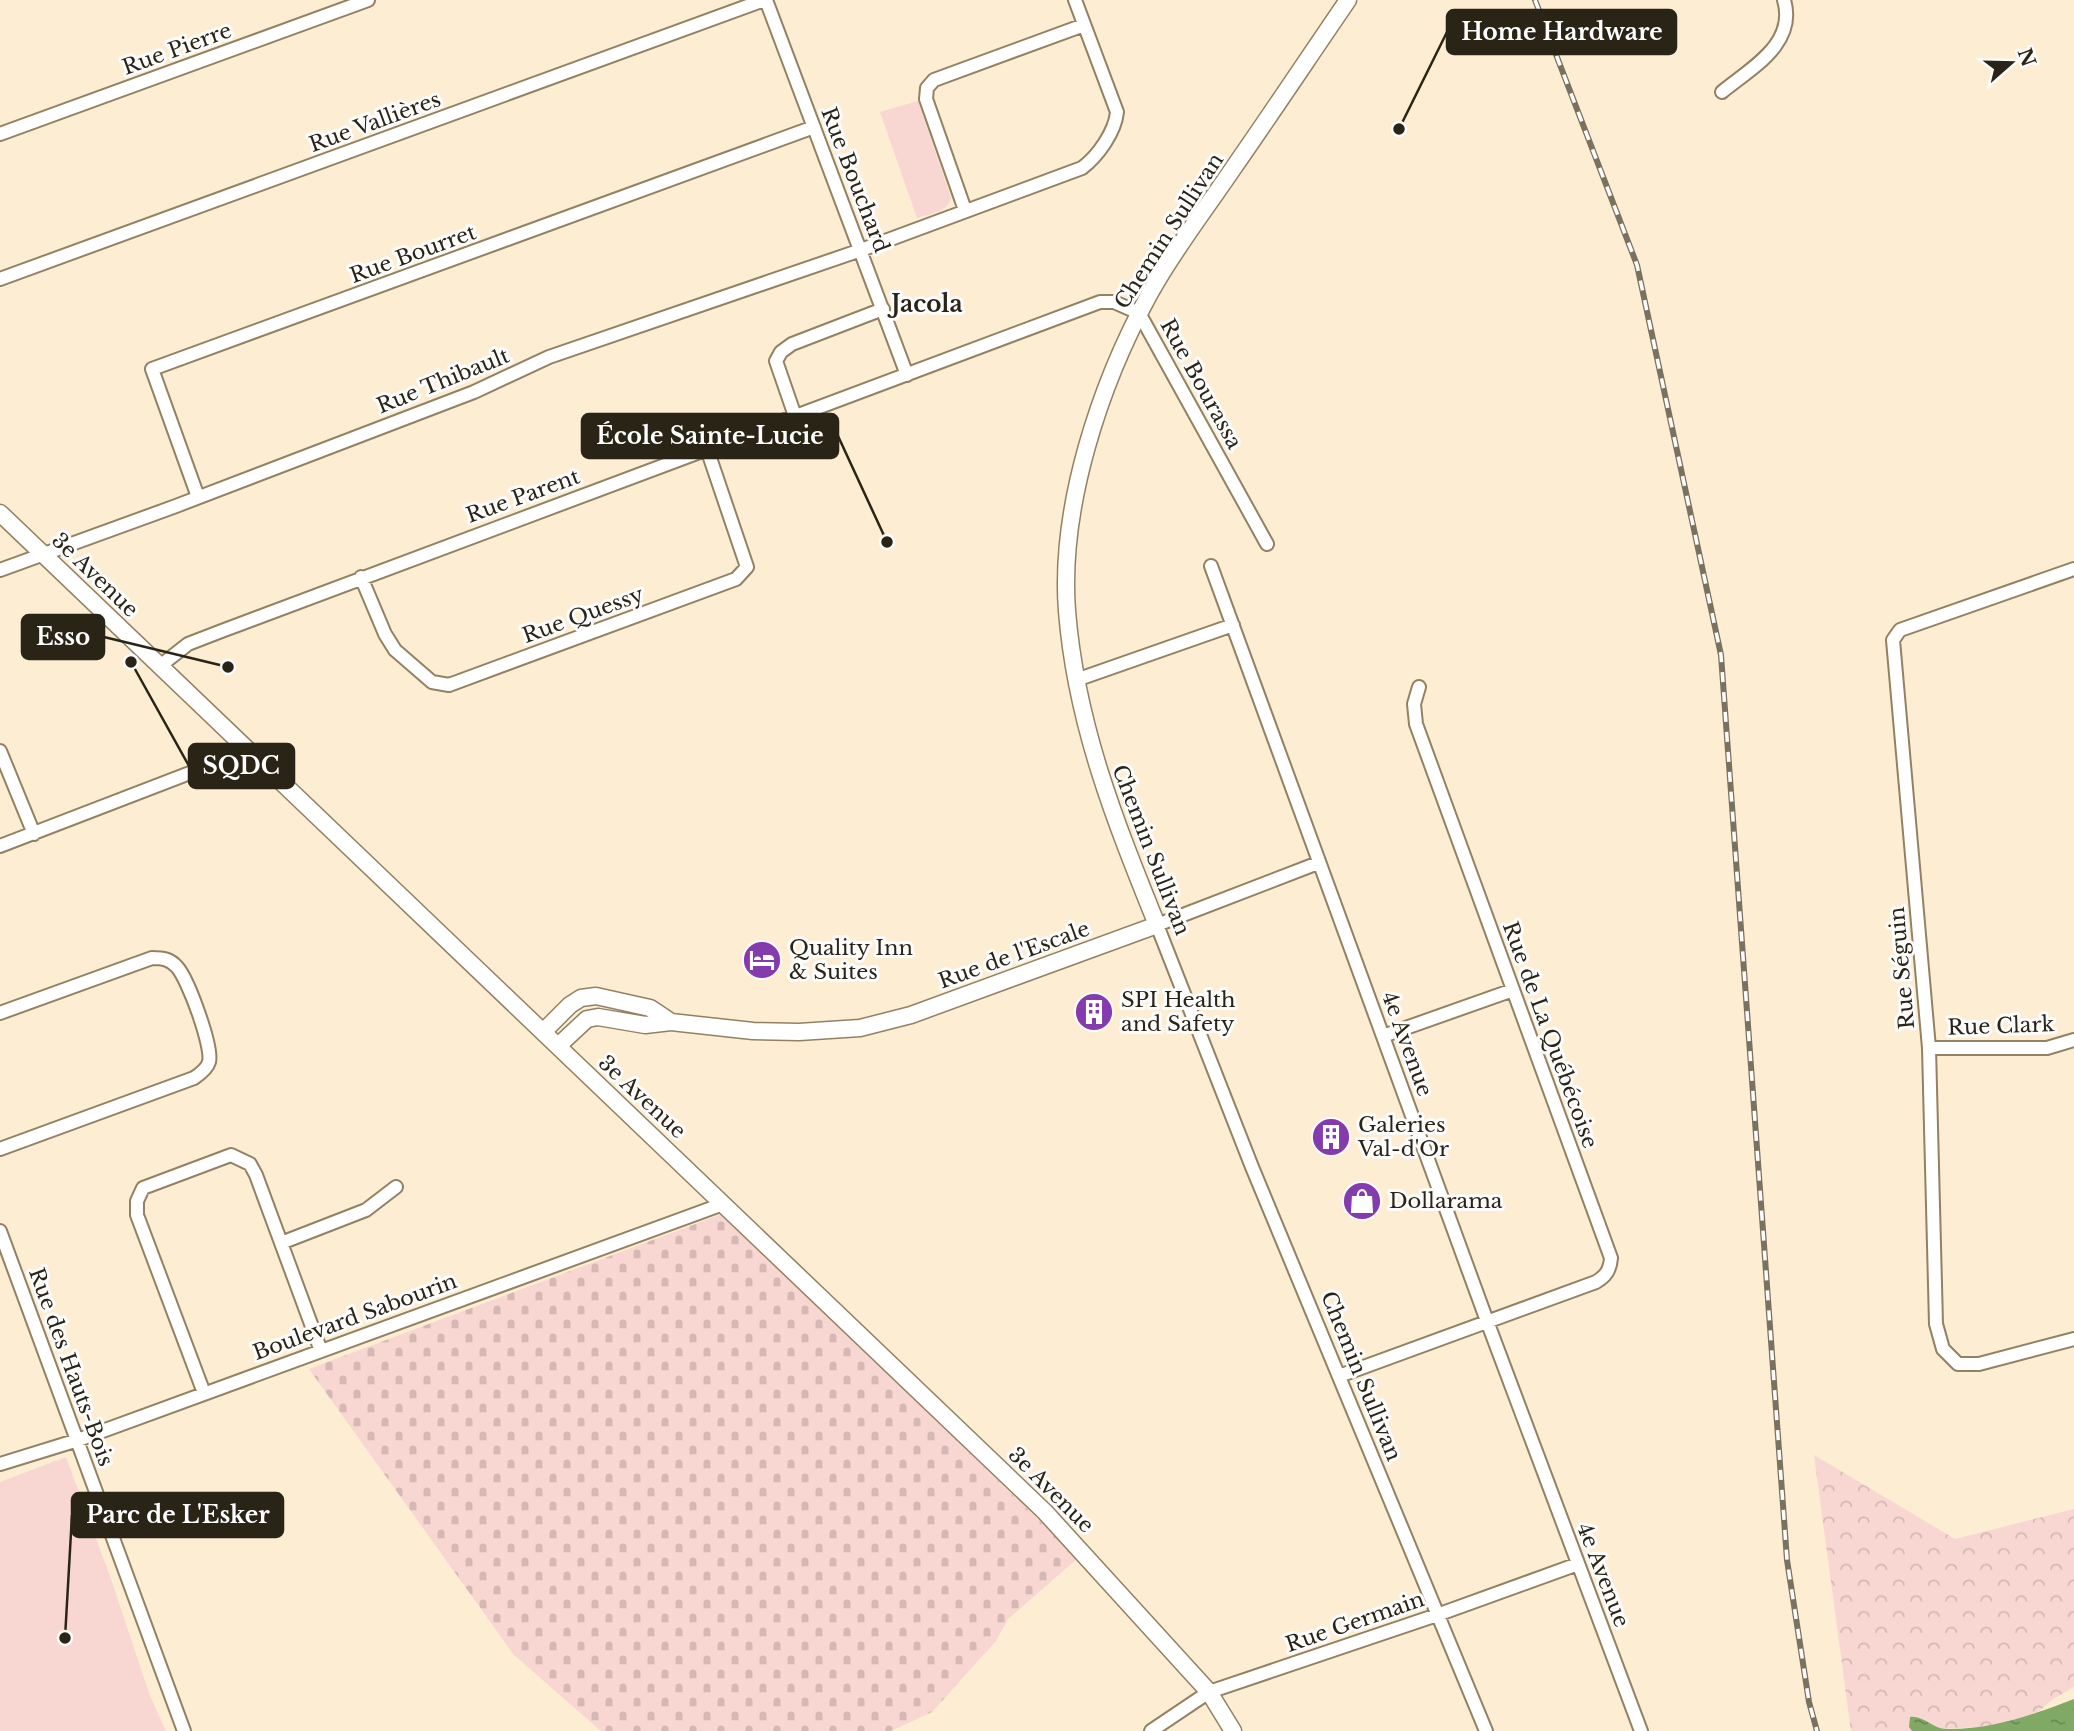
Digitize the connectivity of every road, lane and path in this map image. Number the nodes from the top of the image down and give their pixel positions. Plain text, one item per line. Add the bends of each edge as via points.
1 (368, 0) edge
2 (765, 0) edge
3 (1075, 0) edge
4 (1348, 0) edge
5 (1784, 0) edge
6 (1084, 25) junction
7 (1722, 92) dead end
8 (814, 127) junction
9 (0, 134) edge
10 (965, 210) junction
11 (861, 250) junction
12 (0, 279) edge
13 (883, 309) junction
14 (1139, 313) junction
15 (907, 374) junction
16 (795, 416) junction
17 (707, 449) junction
18 (198, 497) junction
19 (0, 513) edge
20 (1267, 544) dead end
21 (43, 554) junction
22 (1211, 566) dead end
23 (2074, 569) edge
24 (0, 570) edge
25 (361, 577) junction
26 (1233, 625) junction
27 (160, 666) junction
28 (1076, 680) junction
29 (1419, 687) dead end
30 (0, 751) edge
31 (247, 751) junction
32 (34, 834) junction
33 (0, 846) edge
34 (1318, 863) junction
35 (1157, 925) junction
36 (1513, 990) junction
37 (0, 1013) edge
38 (671, 1022) junction
39 (544, 1031) junction
40 (1383, 1036) junction
41 (2074, 1040) edge
42 (558, 1046) junction
43 (1929, 1048) junction
44 (0, 1149) edge
45 (396, 1187) dead end
46 (723, 1203) junction
47 (0, 1231) edge
48 (281, 1243) junction
49 (4, 1254) edge
50 (1488, 1321) junction
51 (2074, 1339) edge
52 (321, 1351) junction
53 (1339, 1376) junction
54 (204, 1393) junction
55 (78, 1440) junction
56 (0, 1464) edge
57 (1578, 1564) junction
58 (1437, 1615) junction
59 (1209, 1692) junction
60 (184, 1731) edge
61 (1151, 1731) edge
62 (1233, 1731) edge
63 (1486, 1731) edge
64 (1641, 1731) edge

1 - 9 street, Rue Pierre
2 - 8 street, Rue Bouchard
2 - 12 street, Rue Vallières
3 - 6 street, Rue Thibault
4 - 14 main road, Chemin Sullivan
5 - 7 street via 1785,30 1778,46
6 - 10 street, Rue Thibault via 1117,112 1116,123 1092,161
6 - 10 street via 934,80 927,88 926,99
8 - 11 street, Rue Bouchard
8 - 18 street, Rue Bourret via 152,369
10 - 11 street, Rue Thibault
11 - 13 street, Rue Bouchard
11 - 18 street, Rue Thibault via 549,357 474,392
13 - 15 street, Rue Bouchard
13 - 16 street via 781,352 776,361
14 - 15 street, Rue Bourassa via 1114,302 1100,303
14 - 20 street, Rue Bourassa
14 - 28 main road, Chemin Sullivan via 1097,417 1071,522 1067,608
15 - 16 street, Rue Parent
16 - 17 street, Rue Parent
17 - 25 street, Rue Parent
17 - 25 street, Rue Quessy via 747,567 736,579 441,685 395,650
18 - 21 street, Rue Thibault
19 - 21 main road, 3e Avenue
21 - 24 street, Rue Thibault
21 - 27 main road, 3e Avenue
22 - 26 street, 4e Avenue
23 - 43 street, Rue Séguin via 1900,630 1893,640
25 - 27 street, Rue Parent via 188,643
26 - 28 street
26 - 34 street, 4e Avenue
27 - 31 main road, 3e Avenue
28 - 35 main road, Chemin Sullivan via 1098,771
29 - 36 street, Rue de La Québécoise via 1414,704 1416,724
30 - 32 street
31 - 32 street
31 - 39 main road, 3e Avenue
32 - 33 street
34 - 35 street, Rue de l'Escale
34 - 40 street, 4e Avenue
35 - 38 main road, Rue de l'Escale via 911,1015 860,1028 752,1031
35 - 53 street, Chemin Sullivan
36 - 40 street
36 - 50 street, Rue de La Québécoise via 1611,1258 1605,1277 1596,1282
37 - 44 street via 161,958 183,974 209,1056 194,1078
38 - 39 main road, Rue de l'Escale via 650,1008 596,996 570,1005
38 - 42 main road, Rue de l'Escale via 645,1025 587,1019
39 - 42 main road, 3e Avenue
40 - 50 street, 4e Avenue
41 - 43 street, Rue Clark via 2047,1048
42 - 46 main road, 3e Avenue
43 - 51 street, Rue Séguin via 1936,1324 1943,1349 1958,1364 1979,1364
45 - 48 street via 366,1210
46 - 52 street, Boulevard Sabourin
46 - 59 main road, 3e Avenue via 1045,1512
47 - 49 street, Rue des Hauts-Bois
48 - 52 street
48 - 54 street via 250,1164 231,1155 143,1188 137,1215
49 - 55 street, Rue des Hauts-Bois
50 - 53 street
50 - 57 street, 4e Avenue
52 - 54 street, Boulevard Sabourin
53 - 58 street, Chemin Sullivan
54 - 55 street, Boulevard Sabourin
55 - 56 street, Boulevard Sabourin
55 - 60 street, Rue des Hauts-Bois
57 - 58 street, Rue Germain
57 - 64 street, 4e Avenue
58 - 59 street, Rue Germain
58 - 63 street, Chemin Sullivan
59 - 61 street, Rue Germain
59 - 62 main road, 3e Avenue

